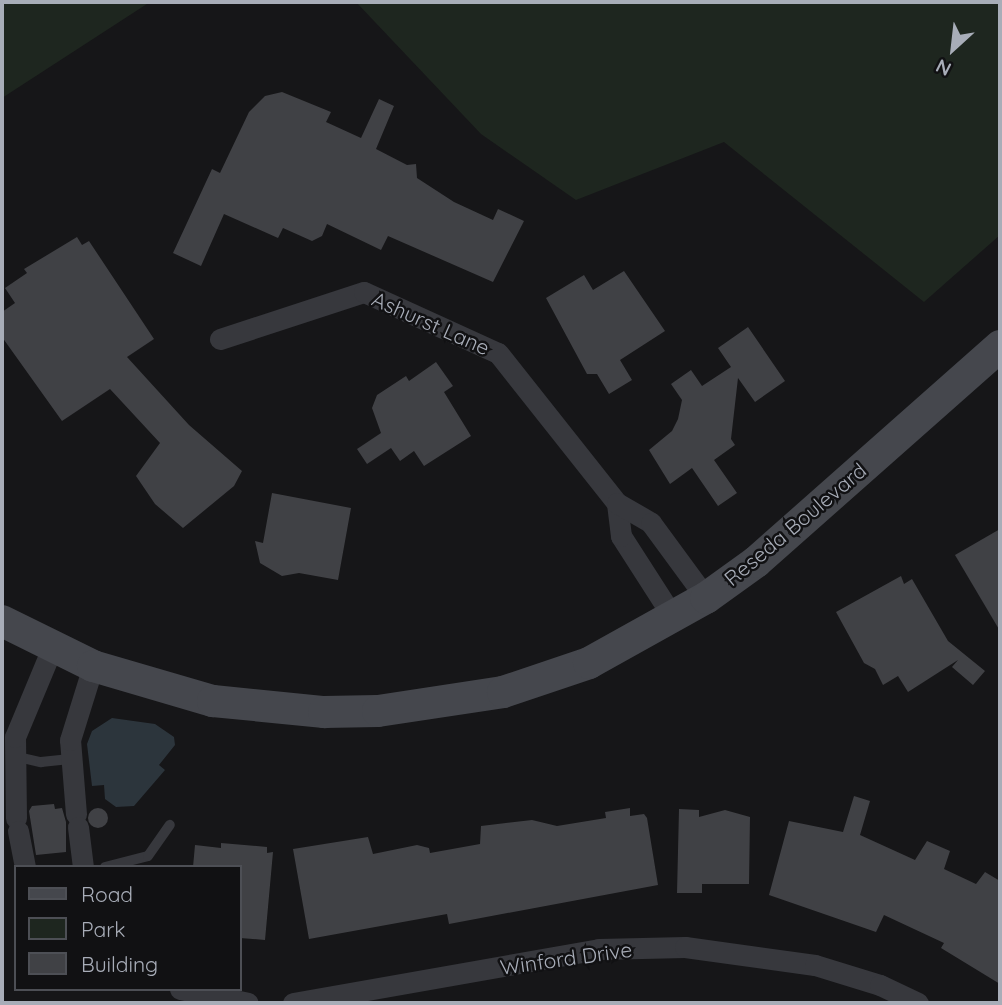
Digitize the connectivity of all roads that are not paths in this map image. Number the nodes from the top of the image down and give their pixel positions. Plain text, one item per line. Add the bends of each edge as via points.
1 (220, 340) dead end
2 (1000, 346) edge
3 (617, 503) junction
4 (706, 598) junction
5 (673, 617) junction
6 (2, 621) edge
7 (52, 648) junction
8 (93, 666) junction
9 (13, 755) junction
10 (70, 759) junction
11 (170, 825) dead end
12 (25, 865) edge
13 (83, 865) edge
14 (113, 865) edge
15 (190, 991) edge
16 (248, 1003) edge
17 (293, 1003) edge
18 (918, 1003) edge

1 - 3 street, Ashurst Lane via 364,292 498,353
2 - 4 main road, Reseda Boulevard via 756,562
3 - 4 street, Ashurst Lane via 652,523
3 - 5 street via 621,536
4 - 5 main road, Reseda Boulevard
5 - 8 main road, Reseda Boulevard via 631,643 548,679 468,699 378,711 311,711 213,701
6 - 7 main road, Reseda Boulevard
7 - 8 main road, Reseda Boulevard
7 - 9 street via 15,737
8 - 10 street via 73,721
9 - 10 lane via 41,762
9 - 12 street
10 - 13 street
11 - 14 lane via 148,856
15 - 16 street
17 - 18 street, Winford Drive via 599,949 685,947 815,965 880,985

